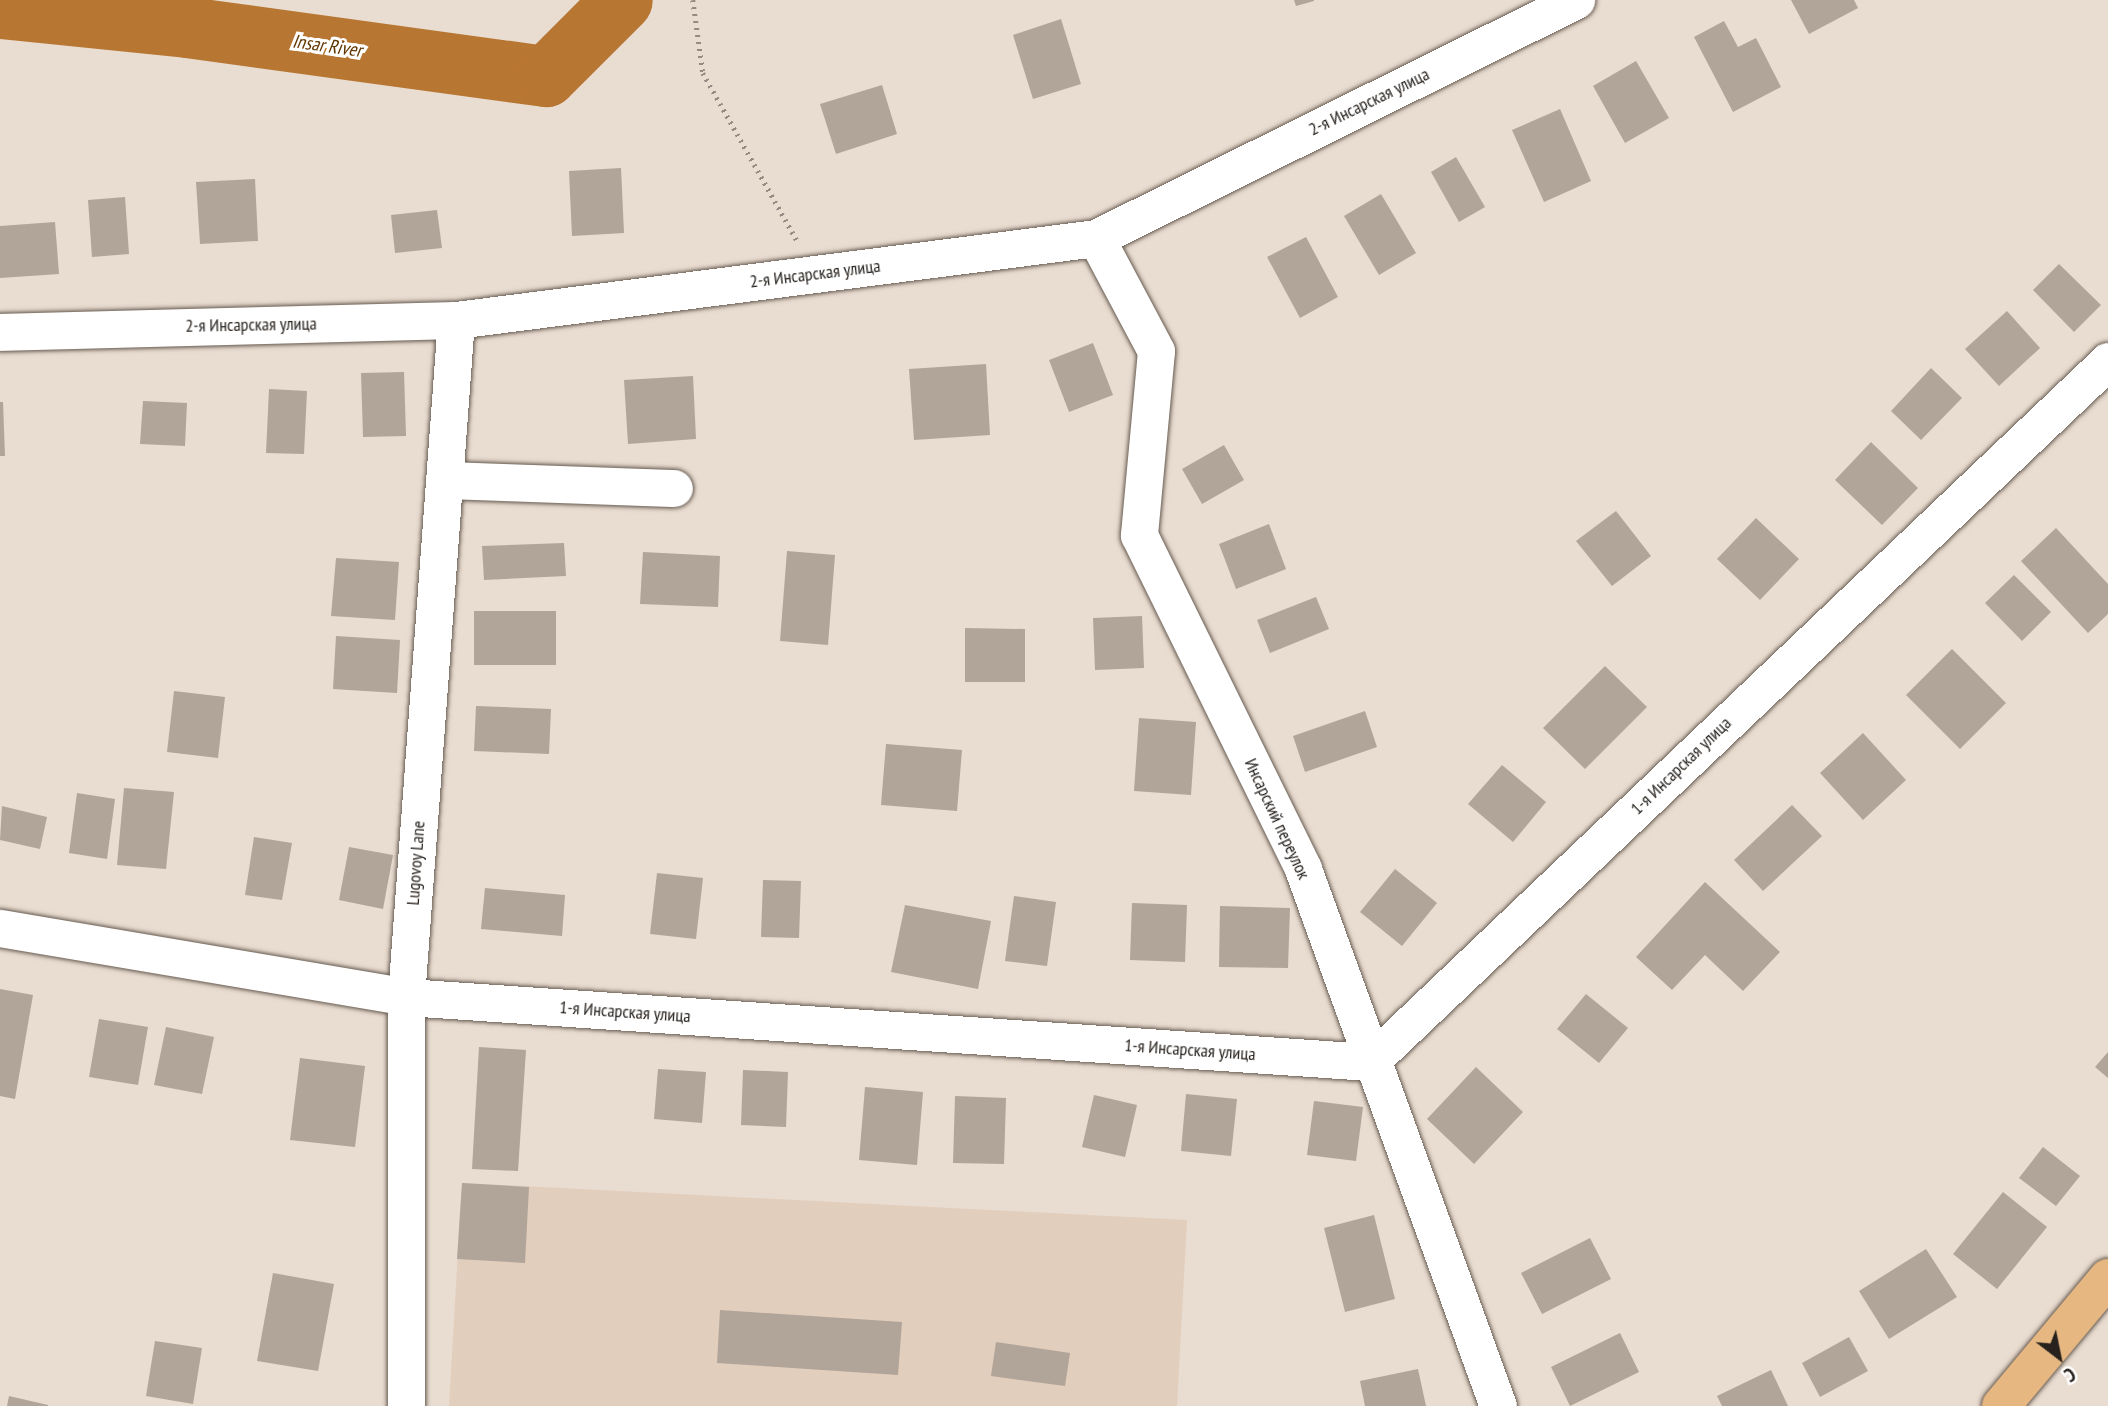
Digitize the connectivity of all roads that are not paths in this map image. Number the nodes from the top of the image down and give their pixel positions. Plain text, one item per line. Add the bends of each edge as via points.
1 (1576, 0) edge
2 (1096, 238) junction
3 (456, 320) junction
4 (0, 332) edge
5 (2108, 361) edge
6 (444, 480) junction
7 (674, 488) dead end
8 (0, 928) edge
9 (406, 997) junction
10 (1370, 1062) junction
11 (2108, 1278) edge
12 (406, 1406) edge
13 (1498, 1406) edge
14 (2001, 1406) edge

1 - 2 street, 2-я Инсарская улица
2 - 3 street, 2-я Инсарская улица
2 - 10 street, Инсарский переулок via 1156,351 1139,535 1303,869
3 - 4 street, 2-я Инсарская улица
3 - 6 street, Lugovoy Lane
5 - 10 street, 1-я Инсарская улица
6 - 7 street
6 - 9 street, Lugovoy Lane
8 - 9 street, 1-я Инсарская улица
9 - 10 street, 1-я Инсарская улица
9 - 12 street, Lugovoy Lane
10 - 13 street, Инсарский переулок
11 - 14 main road

